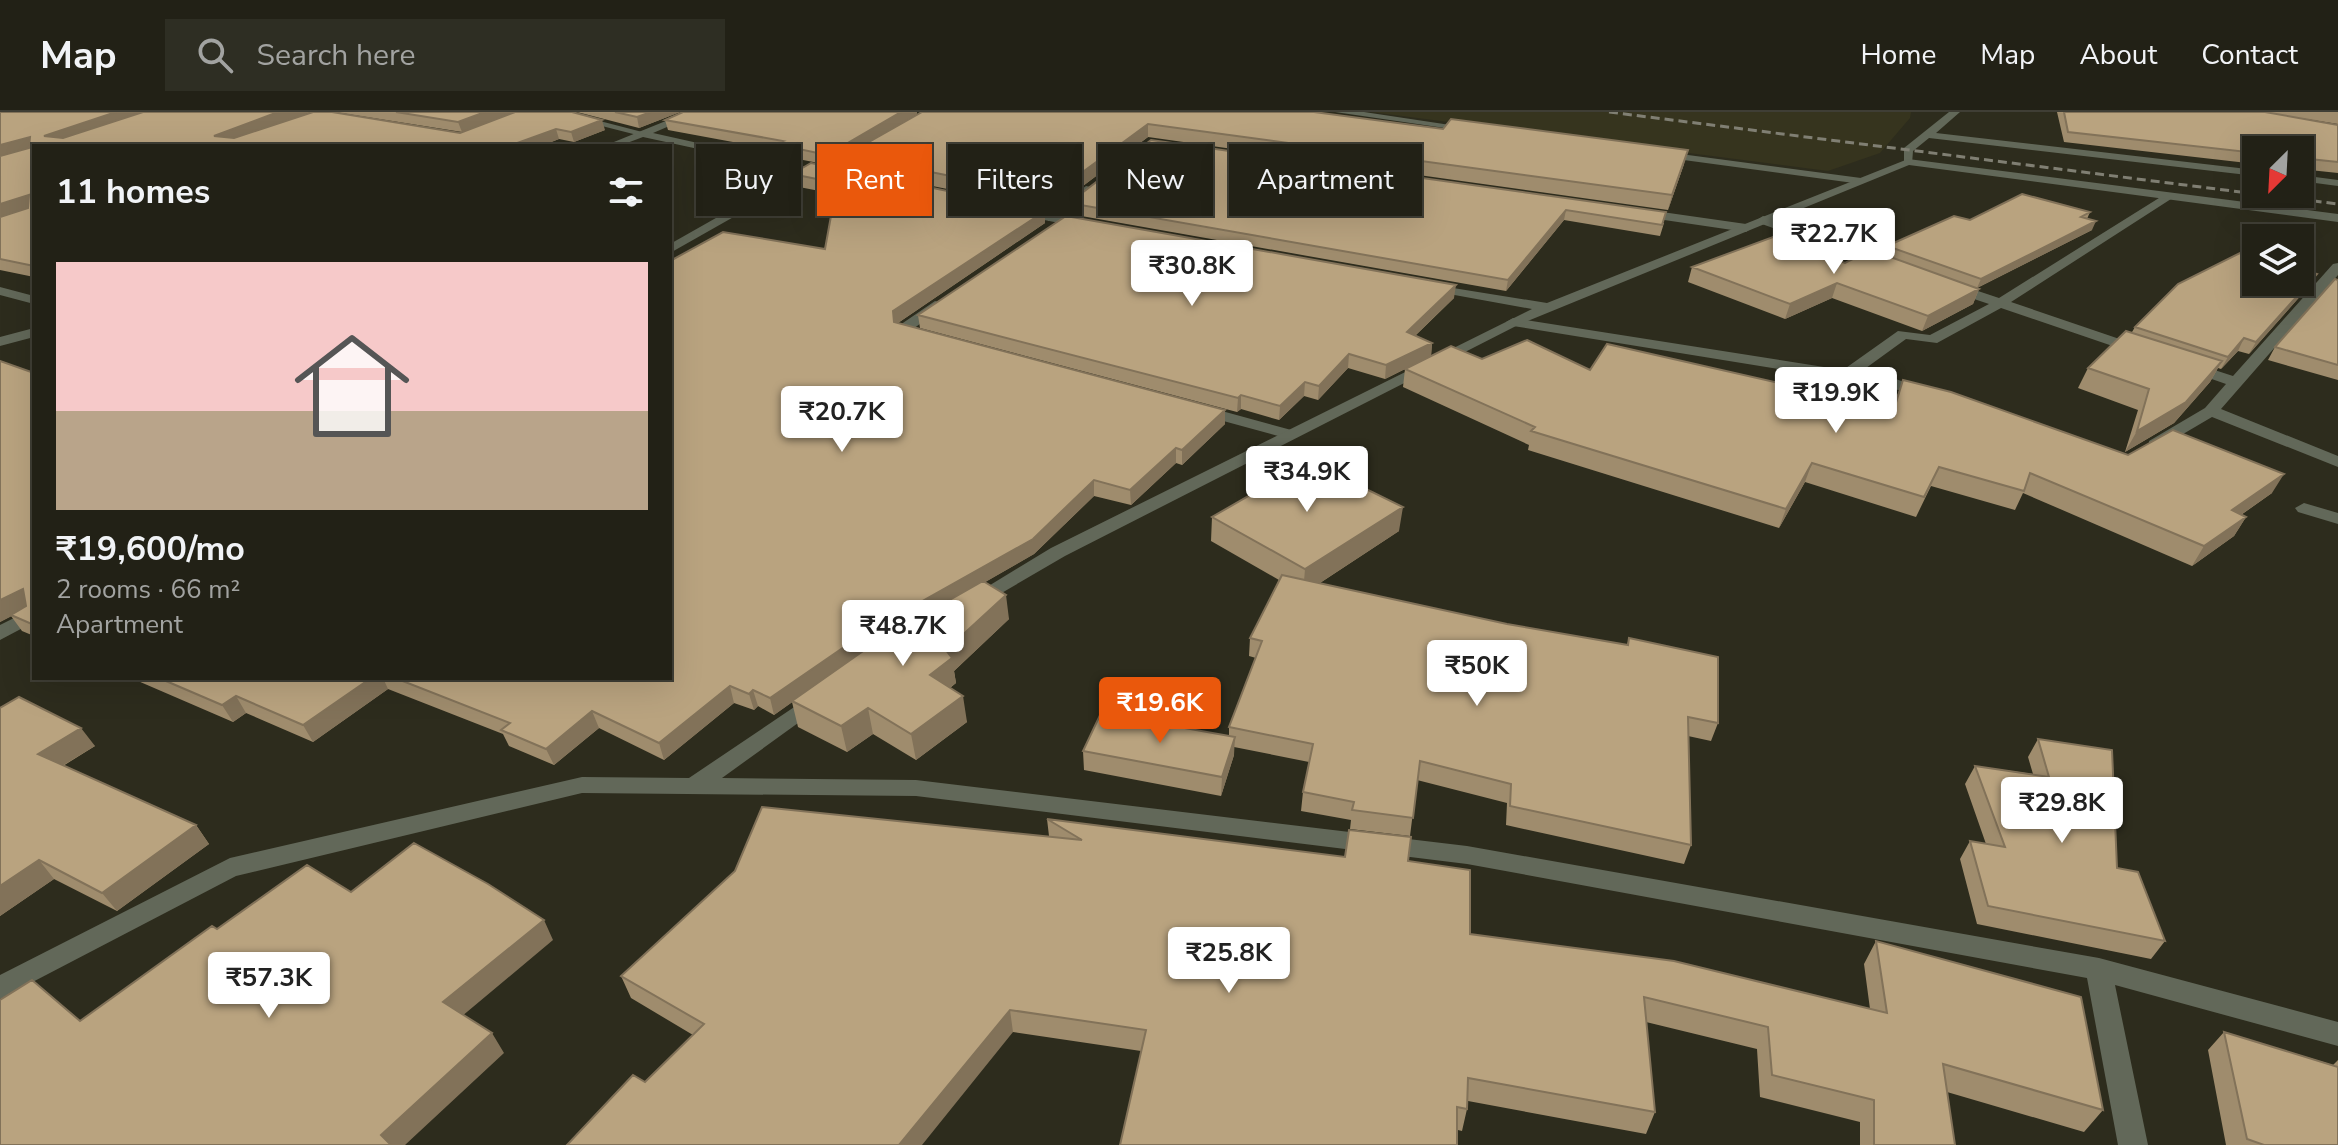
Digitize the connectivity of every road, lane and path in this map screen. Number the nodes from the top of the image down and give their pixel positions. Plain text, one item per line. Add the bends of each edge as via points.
1 (552, 112) edge
2 (697, 112) edge
3 (1340, 112) edge
4 (1955, 112) edge
5 (1482, 131) edge
6 (645, 134) junction
7 (1926, 135) junction
8 (615, 144) edge
9 (1640, 152) edge
10 (1908, 162) junction
11 (809, 170) junction
12 (817, 171) edge
13 (2242, 171) edge
14 (2314, 180) edge
15 (1861, 181) junction
16 (1098, 182) edge
17 (2338, 183) edge
18 (2167, 197) junction
19 (1620, 210) edge
20 (1032, 216) edge
21 (2338, 218) edge
22 (1763, 220) junction
23 (1056, 223) junction
24 (1095, 226) edge
25 (1746, 228) junction
26 (672, 248) edge
27 (2338, 267) edge
28 (1896, 268) edge
29 (1408, 282) edge
30 (1940, 283) edge
31 (0, 291) edge
32 (951, 296) edge
33 (32, 299) edge
34 (1999, 304) junction
35 (1549, 308) junction
36 (1513, 322) junction
37 (32, 333) edge
38 (931, 338) edge
39 (0, 342) edge
40 (2162, 357) edge
41 (2177, 362) edge
42 (1855, 369) junction
43 (2236, 382) junction
44 (1943, 401) edge
45 (1185, 406) edge
46 (2211, 411) junction
47 (1289, 434) junction
48 (2145, 450) edge
49 (2338, 462) edge
50 (2304, 508) dead end
51 (2338, 519) edge
52 (965, 606) edge
53 (32, 615) edge
54 (0, 634) edge
55 (834, 687) edge
56 (694, 786) junction
57 (2099, 969) junction
58 (0, 988) edge
59 (2338, 1034) edge
60 (2133, 1145) edge

1 - 6 street
2 - 6 street
3 - 5 street
4 - 7 street
6 - 8 street
6 - 11 street
7 - 10 street via 1908,150
7 - 13 street
9 - 15 street
10 - 15 street
10 - 18 street
11 - 12 street
11 - 26 street
14 - 17 street
15 - 22 street
16 - 23 street
18 - 21 street
18 - 34 street
19 - 25 street
20 - 23 street
22 - 25 street
22 - 28 street
23 - 24 street
25 - 35 street
27 - 43 street
29 - 35 street
30 - 34 street
31 - 33 street
32 - 38 street via 902,330
34 - 40 street
34 - 42 street via 1932,340 1903,334
35 - 36 street
36 - 42 street via 1846,375
36 - 47 street
37 - 39 street
41 - 43 street
42 - 44 street
43 - 46 street
45 - 47 street
46 - 48 street
46 - 49 street
47 - 52 street via 1058,552
50 - 51 street
53 - 54 street
55 - 56 street
56 - 57 street via 916,788 1467,855
56 - 58 street via 582,785 230,868
57 - 59 street
57 - 60 street

